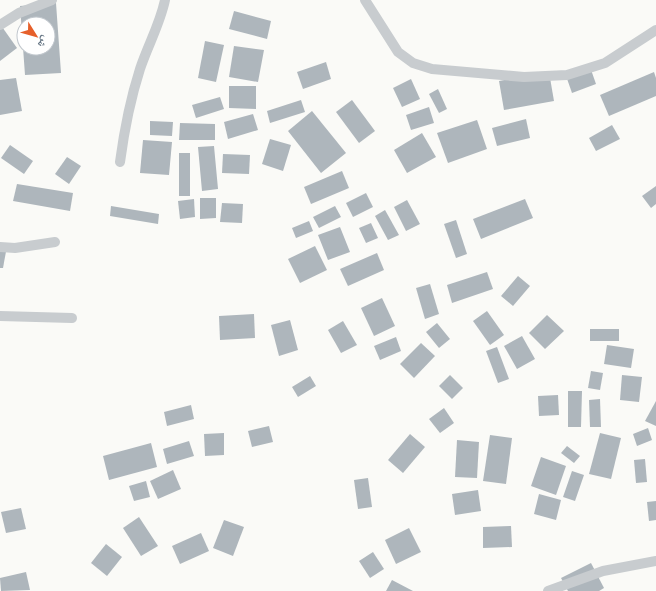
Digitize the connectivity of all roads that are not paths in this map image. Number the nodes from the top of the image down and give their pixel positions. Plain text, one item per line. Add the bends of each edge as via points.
1 (52, 0) edge
2 (165, 0) edge
3 (365, 0) edge
4 (0, 24) edge
5 (656, 30) edge
6 (120, 162) dead end
7 (55, 242) dead end
8 (0, 247) edge
9 (0, 316) edge
10 (72, 318) dead end
11 (656, 561) edge
12 (548, 591) edge

1 - 4 street
2 - 6 street via 160,21 140,70
3 - 5 street via 398,52 413,63 432,69 524,77 567,76 605,63
7 - 8 street via 15,248
9 - 10 street
11 - 12 street via 603,571

